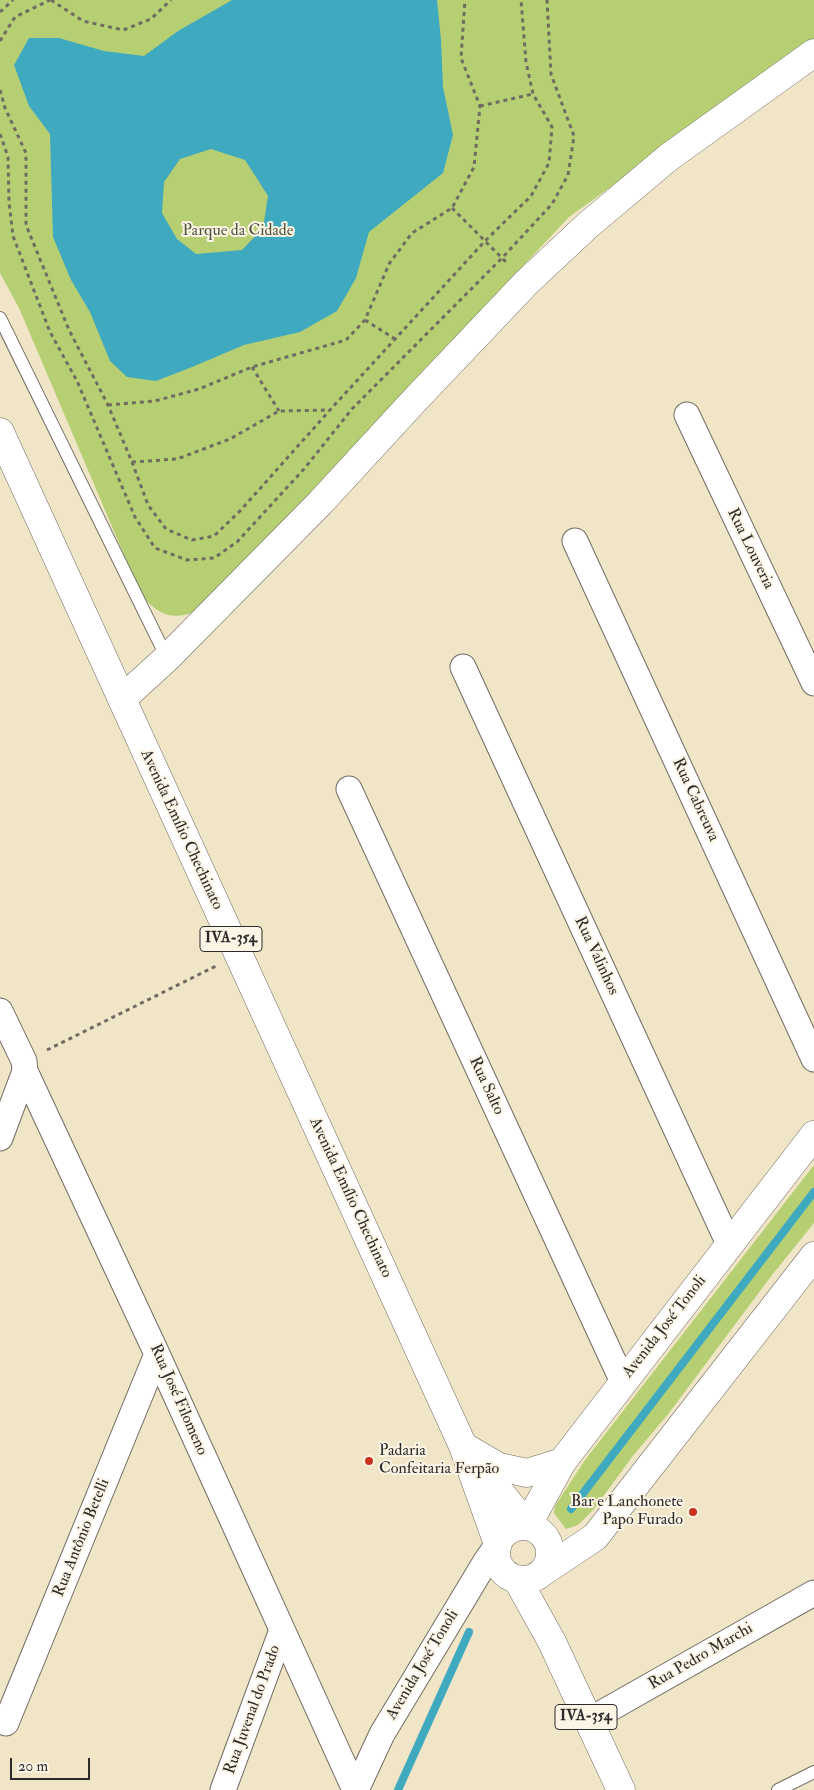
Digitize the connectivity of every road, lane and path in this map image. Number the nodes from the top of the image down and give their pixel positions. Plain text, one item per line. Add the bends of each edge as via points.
1 (13, 0) edge
2 (50, 0) edge
3 (171, 0) edge
4 (465, 0) edge
5 (521, 0) edge
6 (547, 0) edge
7 (0, 12) edge
8 (0, 41) edge
9 (814, 53) edge
10 (0, 90) edge
11 (533, 94) junction
12 (480, 106) junction
13 (0, 134) edge
14 (452, 208) junction
15 (485, 241) junction
16 (502, 258) junction
17 (527, 282) junction
18 (0, 318) edge
19 (365, 320) junction
20 (395, 339) junction
21 (252, 367) junction
22 (108, 405) junction
23 (330, 410) junction
24 (279, 411) junction
25 (686, 415) dead end
26 (0, 432) edge
27 (132, 462) junction
28 (575, 541) dead end
29 (166, 658) junction
30 (463, 667) dead end
31 (814, 682) edge
32 (122, 699) junction
33 (349, 790) dead end
34 (237, 952) junction
35 (0, 1010) edge
36 (814, 1059) edge
37 (24, 1066) junction
38 (814, 1135) edge
39 (0, 1138) edge
40 (729, 1244) junction
41 (814, 1256) edge
42 (157, 1354) junction
43 (622, 1382) junction
44 (463, 1446) junction
45 (562, 1462) junction
46 (527, 1526) junction
47 (498, 1544) junction
48 (544, 1571) junction
49 (517, 1580) junction
50 (814, 1593) edge
51 (282, 1630) junction
52 (552, 1642) junction
53 (588, 1721) junction
54 (6, 1723) dead end
55 (814, 1772) edge
56 (223, 1790) edge
57 (356, 1790) edge
58 (621, 1790) edge
59 (778, 1790) edge

1 - 7 path
2 - 3 path via 83,21 123,30 151,19
2 - 8 path via 15,17
4 - 12 path via 461,58
5 - 11 path via 526,62
6 - 16 path via 551,74 574,136 568,175 552,204
9 - 17 main road via 669,157
10 - 22 path via 26,153 26,224 69,330
11 - 12 path
11 - 15 path via 552,127 549,163 531,196
12 - 14 path via 474,167
13 - 16 path via 8,157 13,236 50,332 77,381 135,518 155,548 187,560 214,558 237,542 304,469 352,409
14 - 15 path
14 - 19 path via 412,233 389,264
15 - 16 path
15 - 20 path
16 - 17 path
17 - 29 main road via 320,503
18 - 29 lane
19 - 20 path
19 - 21 path via 346,340
20 - 23 path
21 - 22 path via 199,389 155,401
21 - 24 path
22 - 27 path
23 - 24 path
23 - 27 path via 214,536 192,540 166,529 148,505
24 - 27 path via 230,440 177,459
25 - 31 street, Rua Louveria
26 - 32 main road, Avenida Emílio Chechinato / IVA-354
28 - 36 street, Rua Cabreuva
29 - 32 main road
30 - 40 street, Rua Valinhos
32 - 34 main road, Avenida Emílio Chechinato / IVA-354
33 - 43 street, Rua Salto
34 - 37 path
34 - 44 main road, Avenida Emílio Chechinato / IVA-354
35 - 37 street, Rua José Filomeno
37 - 39 street
37 - 42 street, Rua José Filomeno
38 - 40 main road, Avenida José Tonoli
40 - 43 main road, Avenida José Tonoli
41 - 48 main road via 595,1537
42 - 51 street, Rua José Filomeno
42 - 54 street, Rua Antônio Betelli
43 - 45 main road, Avenida José Tonoli
44 - 45 main road via 499,1467 527,1473
44 - 46 main road, Avenida Emílio Chechinato / IVA-354
44 - 47 main road, Avenida Emílio Chechinato / IVA-354
45 - 46 main road, Avenida José Tonoli
46 - 47 main road via 510,1530
46 - 48 main road via 547,1540 550,1556
47 - 49 main road via 496,1553 502,1570
47 - 57 street, Avenida José Tonoli via 382,1734
48 - 49 main road via 531,1579
48 - 52 main road, IVA-354
49 - 52 main road, IVA-354
50 - 53 street, Rua Pedro Marchi
51 - 56 street, Rua Juvenal do Prado
51 - 57 street, Rua José Filomeno
52 - 53 main road, IVA-354
53 - 58 main road, IVA-354
55 - 59 lane

